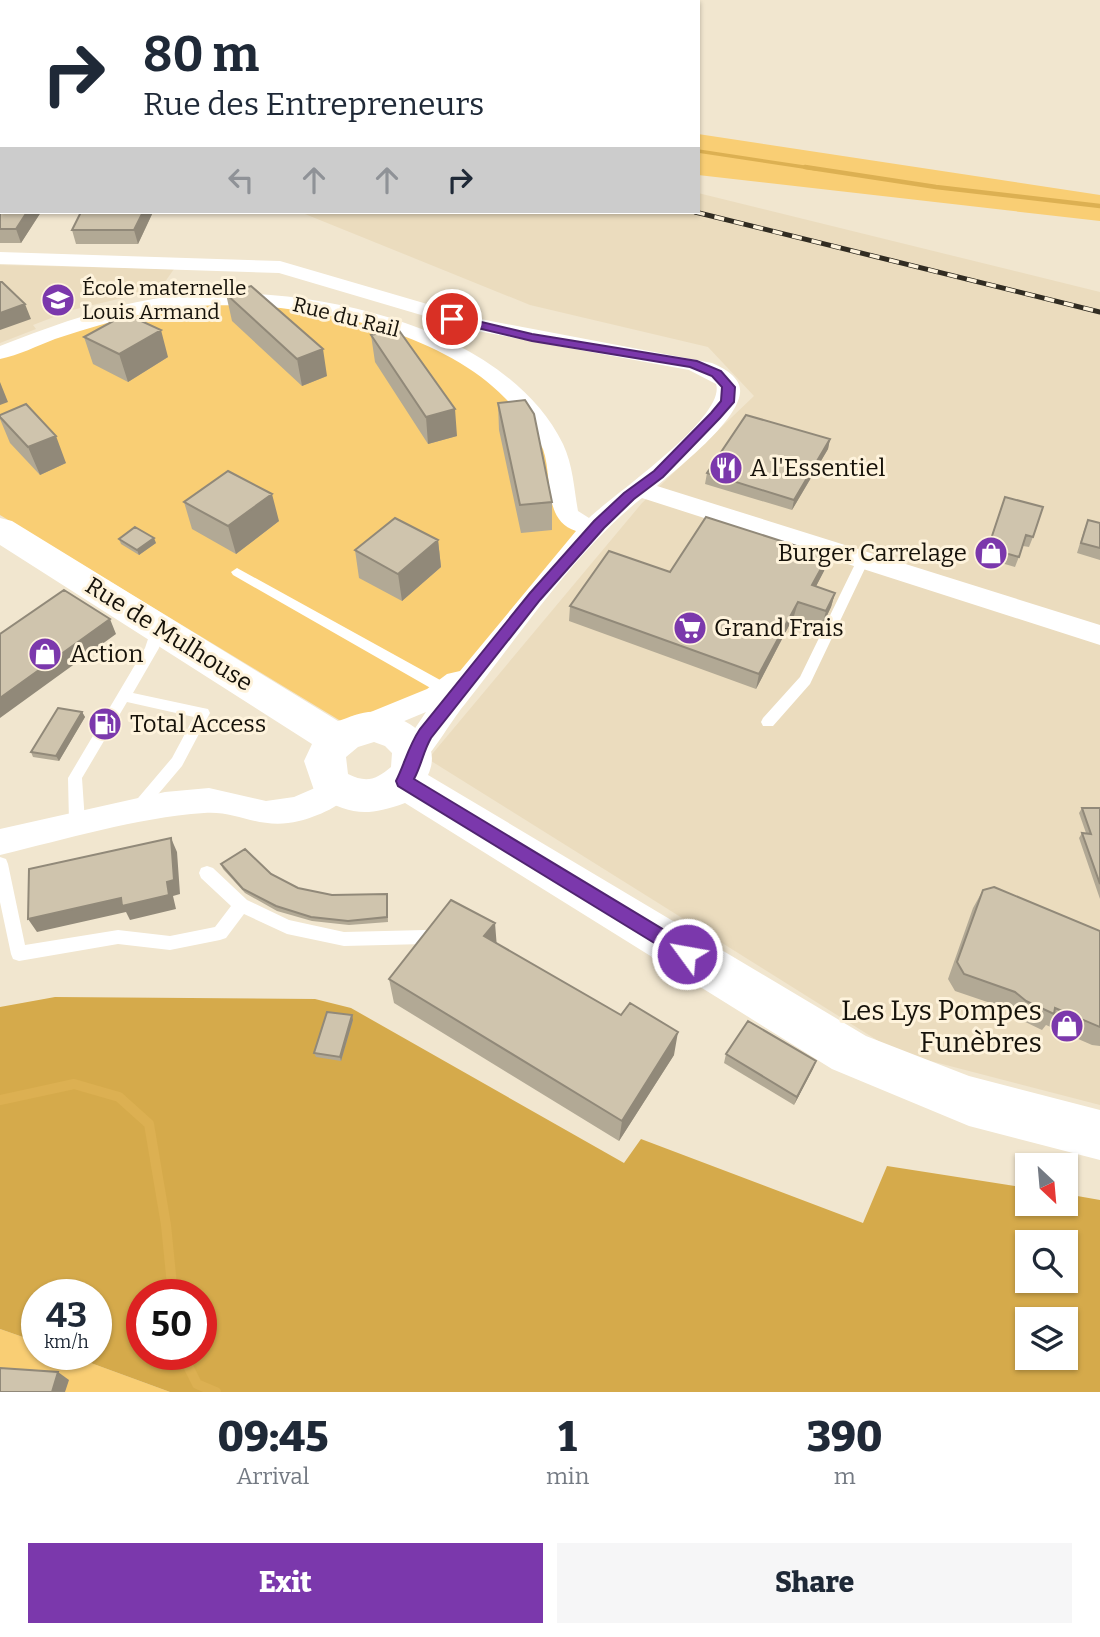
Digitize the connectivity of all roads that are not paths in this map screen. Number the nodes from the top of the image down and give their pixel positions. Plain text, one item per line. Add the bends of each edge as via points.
1 (0, 258) edge
2 (0, 353) edge
3 (641, 489) junction
4 (595, 529) junction
5 (0, 530) edge
6 (863, 560) junction
7 (237, 572) dead end
8 (158, 627) junction
9 (1100, 635) edge
10 (480, 666) junction
11 (446, 690) junction
12 (122, 696) junction
13 (768, 722) dead end
14 (349, 734) junction
15 (409, 767) junction
16 (338, 790) junction
17 (138, 808) junction
18 (77, 822) junction
19 (0, 842) edge
20 (0, 864) edge
21 (207, 873) dead end
22 (241, 905) junction
23 (425, 937) edge
24 (1100, 1136) edge

1 - 3 street via 280,267 472,324 692,364 717,374 729,387 727,402
2 - 4 street, Rue du Rail via 102,317 207,299 284,302 384,324 465,358 510,389 552,444 566,514
3 - 4 street
3 - 6 street
4 - 10 street
5 - 8 main road, Rue de Mulhouse
6 - 9 street
6 - 13 lane via 805,680
7 - 11 lane
8 - 12 lane via 152,648
8 - 14 main road, Rue de Mulhouse
10 - 11 street
10 - 15 street
11 - 14 street
12 - 17 lane via 203,713 177,762
12 - 18 lane via 75,778
14 - 15 main road via 375,727 400,734
14 - 16 main road via 324,761 325,773
15 - 16 main road via 387,794 355,797
15 - 24 main road via 849,1054 969,1101
16 - 17 street via 298,809 265,813 209,800
17 - 18 street
18 - 19 street
20 - 22 lane via 19,954 118,937 170,943 220,933
21 - 22 lane
22 - 23 lane via 287,927 344,939

